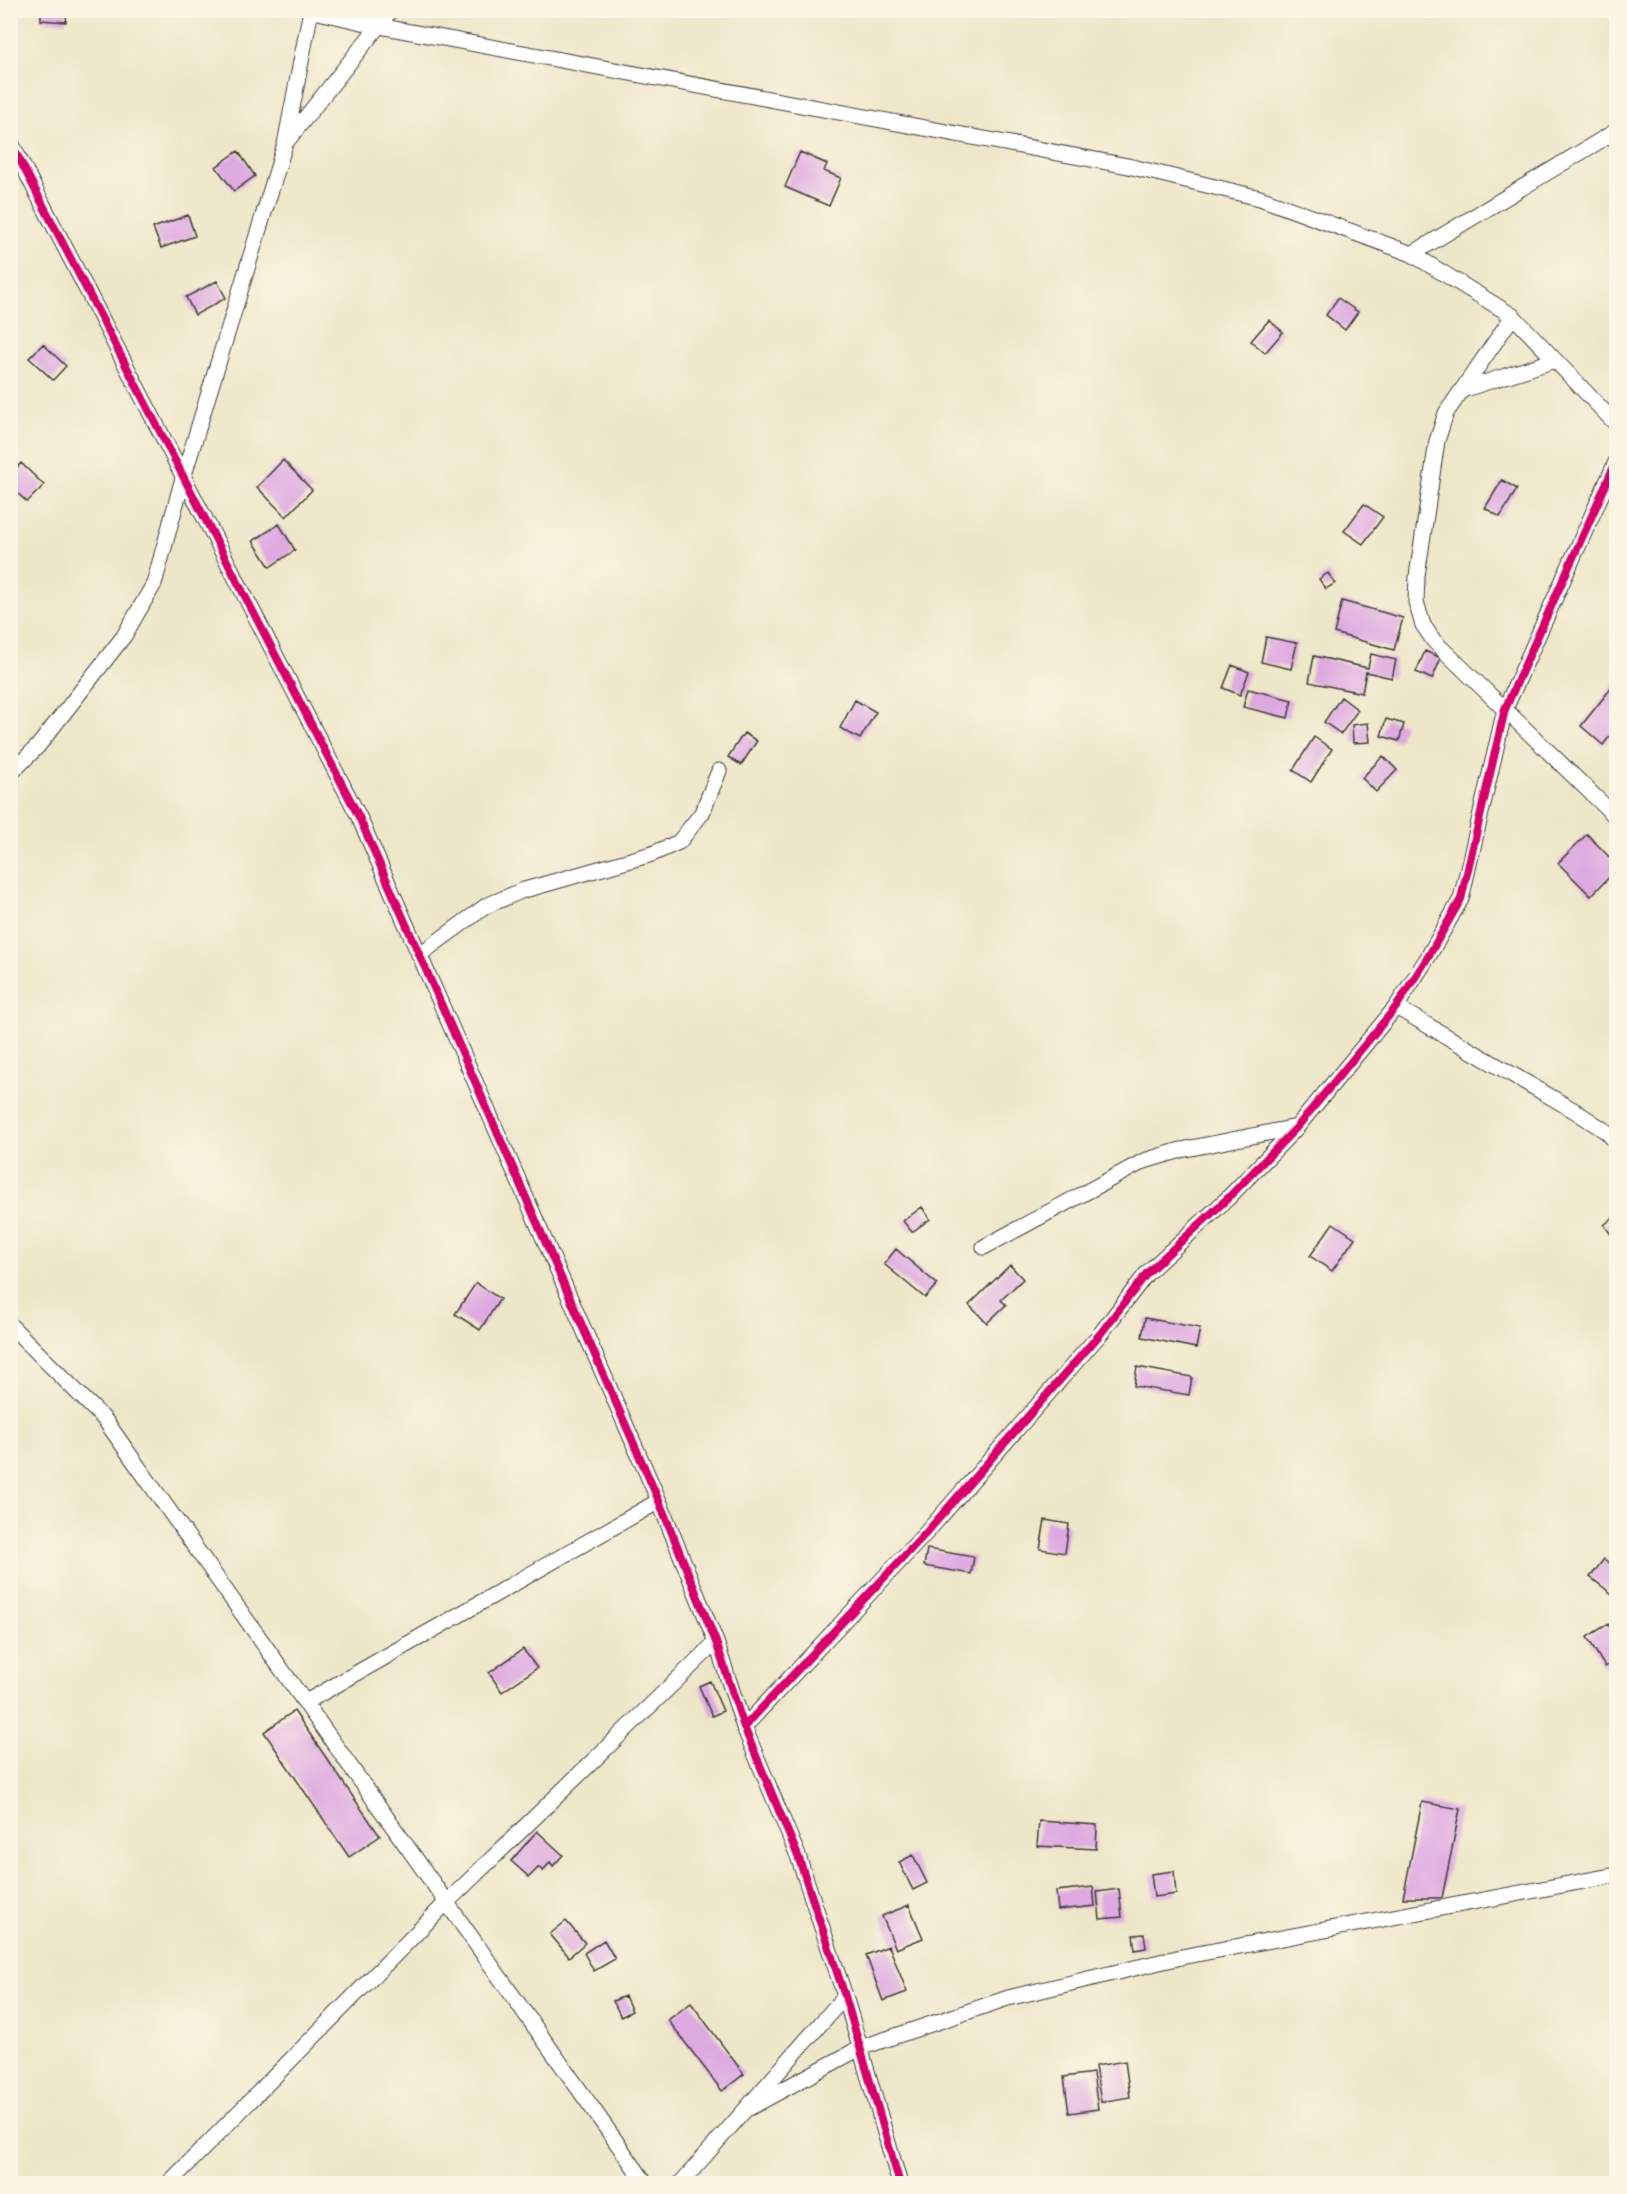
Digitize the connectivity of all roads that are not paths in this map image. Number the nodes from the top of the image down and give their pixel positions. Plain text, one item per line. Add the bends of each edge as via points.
1 (391, 10) edge
2 (311, 11) edge
3 (379, 26) junction
4 (1617, 131) edge
5 (10, 141) edge
6 (285, 144) junction
7 (1412, 254) junction
8 (1513, 316) junction
9 (1555, 360) junction
10 (1462, 390) junction
11 (1617, 424) edge
12 (1617, 462) edge
13 (183, 478) junction
14 (1505, 709) junction
15 (719, 771) dead end
16 (10, 774) edge
17 (1617, 817) edge
18 (419, 955) junction
19 (1396, 1007) junction
20 (1297, 1127) junction
21 (1617, 1142) edge
22 (984, 1247) dead end
23 (10, 1325) edge
24 (659, 1501) junction
25 (716, 1642) junction
26 (306, 1702) junction
27 (744, 1727) junction
28 (1617, 1875) edge
29 (446, 1903) junction
30 (845, 1996) junction
31 (860, 2048) junction
32 (749, 2108) junction
33 (168, 2184) edge
34 (646, 2184) edge
35 (680, 2184) edge
36 (900, 2184) edge

1 - 3 street
2 - 3 street
2 - 6 street
3 - 6 street
3 - 7 street via 1128,166 1260,198
4 - 7 street
5 - 13 street
6 - 13 street
7 - 8 street
8 - 9 street
8 - 10 street
9 - 10 street
9 - 11 street
10 - 14 street via 1446,413 1437,441 1416,602 1423,625 1434,641
12 - 14 street
13 - 16 street via 154,584 124,636 38,746
13 - 18 street via 359,817
14 - 17 street
14 - 19 street via 1461,899
15 - 18 street via 702,813 679,842 652,855 521,891 486,906
18 - 24 street
19 - 20 street
19 - 21 street via 1575,1111
20 - 22 street via 1144,1161
20 - 27 street via 1147,1273 1101,1334 933,1524
23 - 26 street via 105,1420
24 - 25 street
24 - 26 street
25 - 27 street
25 - 29 street
26 - 29 street
27 - 30 street via 798,1856
28 - 31 street via 1180,1957 1008,1998
29 - 33 street
29 - 34 street
30 - 31 street
30 - 32 street
31 - 32 street
31 - 36 street
32 - 35 street

